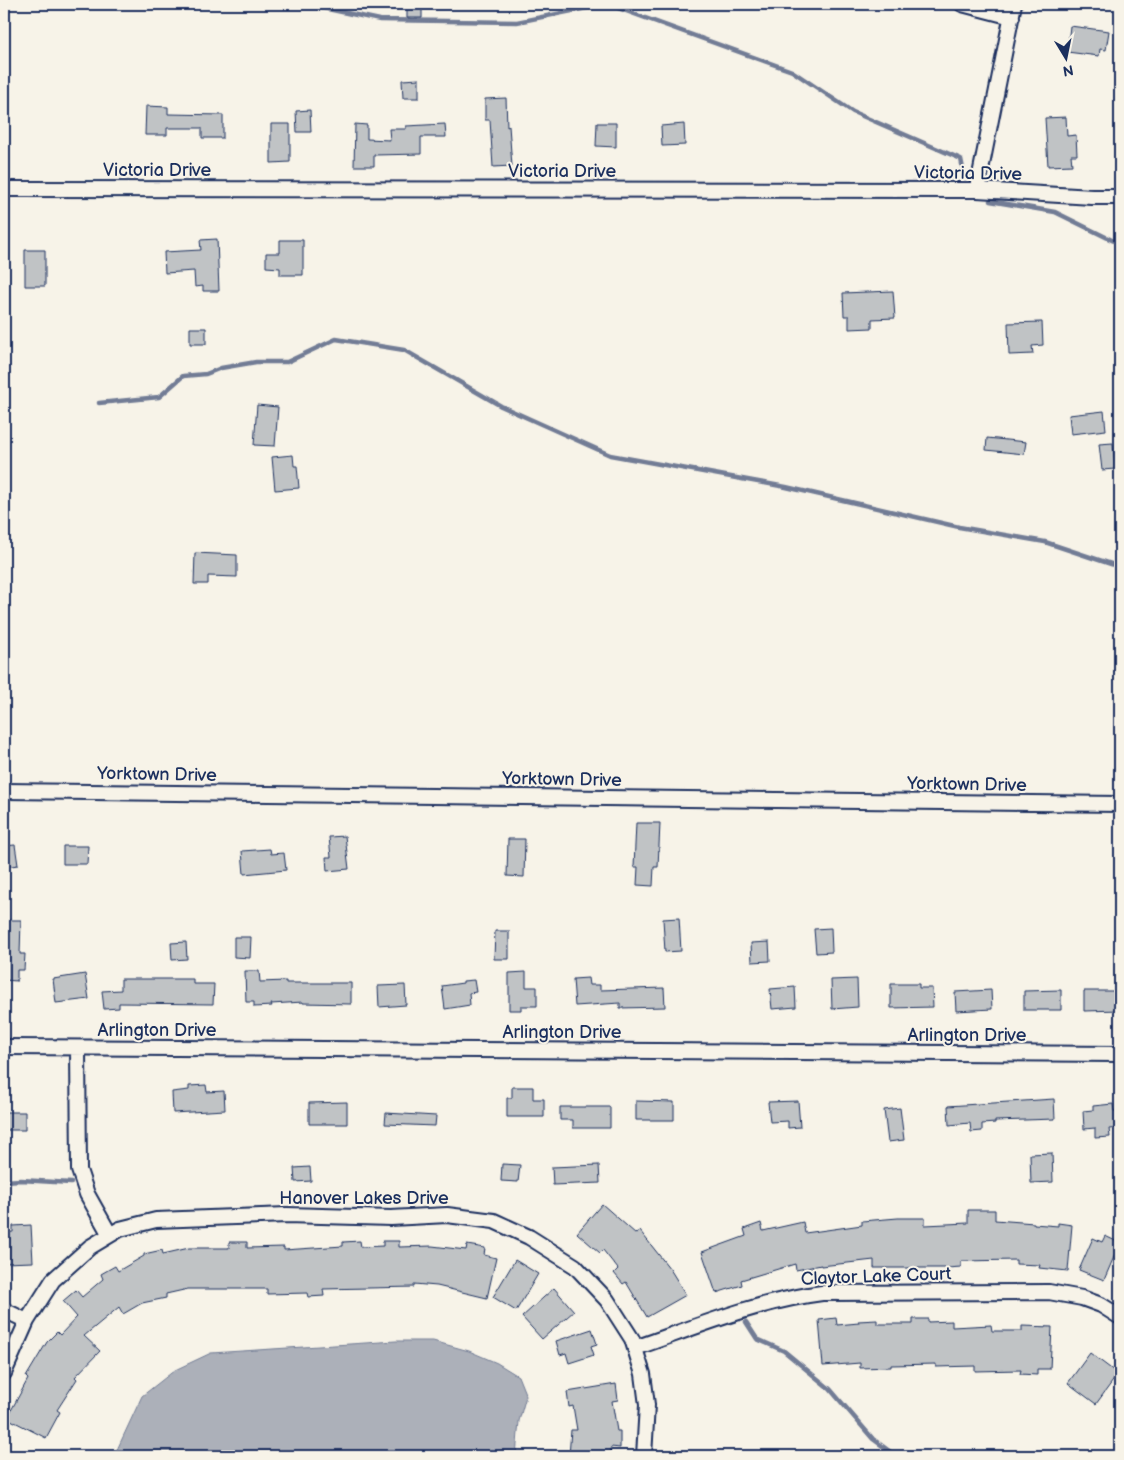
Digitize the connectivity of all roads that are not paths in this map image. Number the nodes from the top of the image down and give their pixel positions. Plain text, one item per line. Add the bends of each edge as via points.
1 (962, 4) edge
2 (1013, 10) edge
3 (4, 189) edge
4 (977, 190) junction
5 (1120, 197) edge
6 (4, 791) edge
7 (1120, 804) edge
8 (4, 1047) edge
9 (78, 1048) junction
10 (1120, 1054) edge
11 (110, 1235) junction
12 (4, 1310) edge
13 (1120, 1317) edge
14 (27, 1321) junction
15 (635, 1348) junction
16 (4, 1373) edge
17 (644, 1456) edge

1 - 2 street
2 - 4 street
3 - 4 street, Victoria Drive
4 - 5 street, Victoria Drive
6 - 7 street, Yorktown Drive
8 - 9 street, Arlington Drive
9 - 10 street, Arlington Drive
9 - 11 street via 79,1170 87,1194
11 - 14 street, Hanover Lakes Drive via 90,1247 53,1280
11 - 15 street, Hanover Lakes Drive via 120,1229 156,1220 447,1215 494,1221 529,1237 575,1266 607,1300
12 - 14 street
13 - 15 street, Claytor Lake Court via 1101,1304 1049,1292 822,1293 766,1303
14 - 16 street, Hanover Lakes Drive
15 - 17 street, Hanover Lakes Drive via 647,1405

